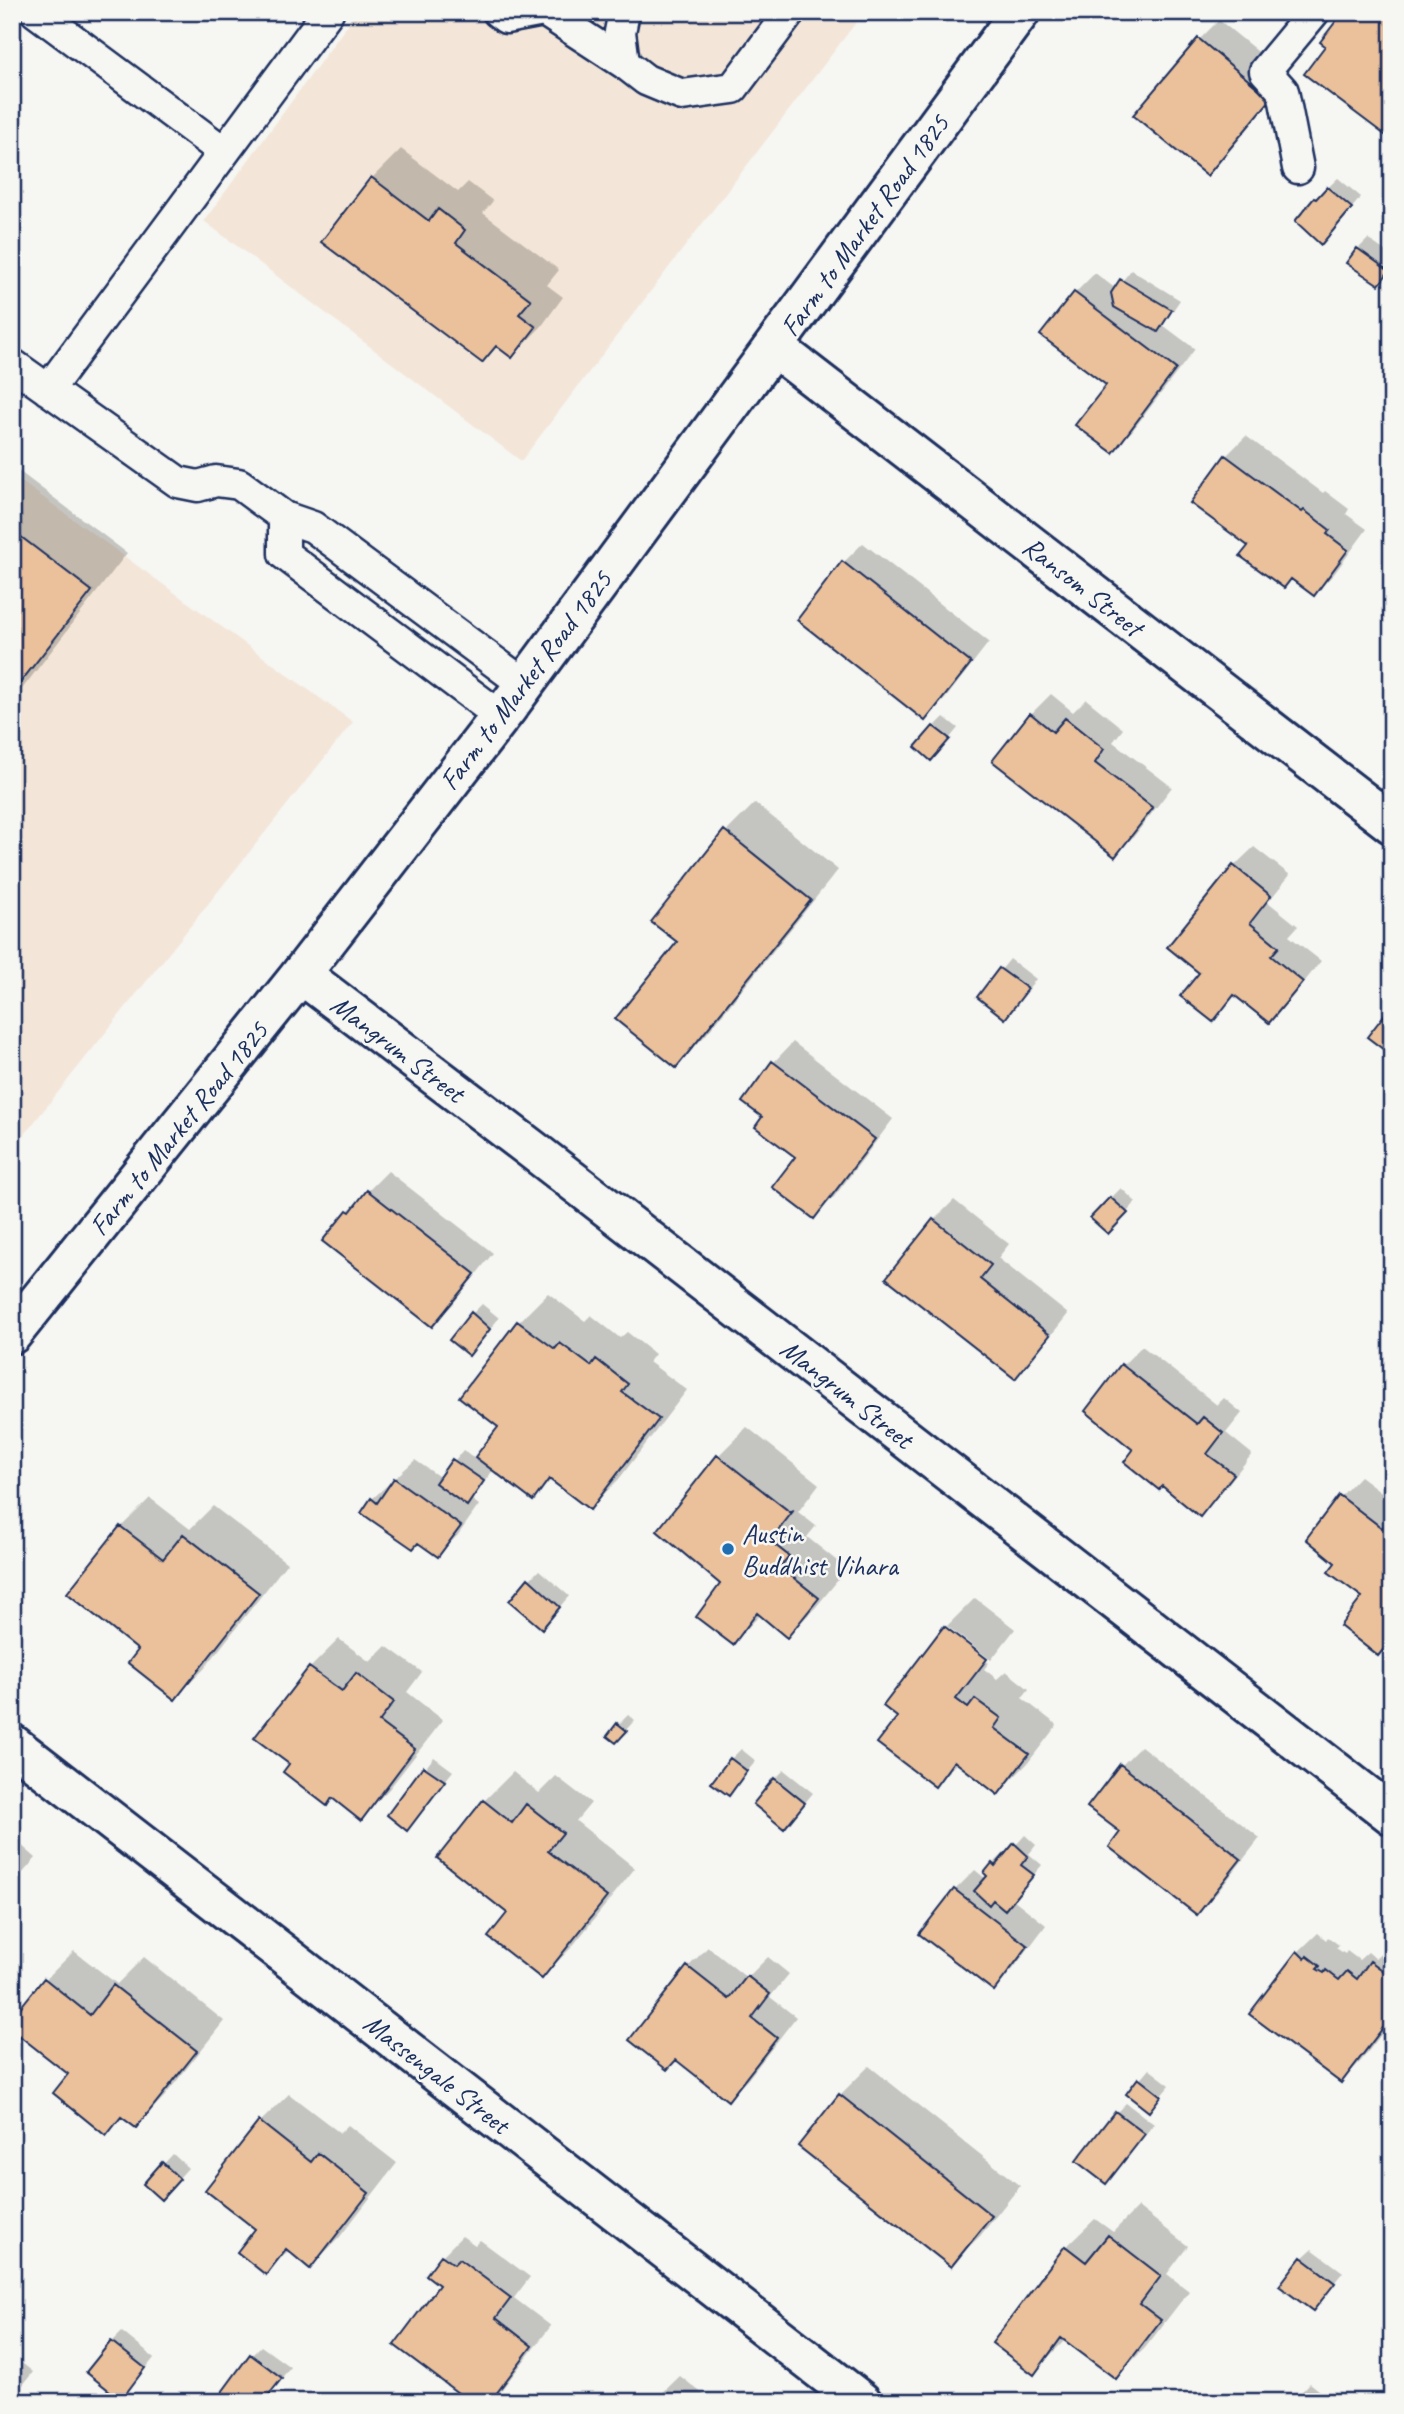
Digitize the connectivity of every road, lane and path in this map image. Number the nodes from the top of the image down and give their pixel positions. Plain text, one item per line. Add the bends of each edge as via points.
1 (36, 12) edge
2 (328, 12) edge
3 (498, 12) edge
4 (538, 12) edge
5 (546, 12) edge
6 (624, 12) edge
7 (790, 12) edge
8 (1020, 12) edge
9 (1314, 12) edge
10 (624, 63) junction
11 (224, 152) junction
12 (1298, 168) dead end
13 (774, 347) junction
14 (12, 364) edge
15 (48, 390) junction
16 (284, 517) junction
17 (524, 684) junction
18 (500, 716) junction
19 (1392, 824) edge
20 (301, 974) junction
21 (12, 1334) edge
22 (12, 1744) edge
23 (1392, 1815) edge
24 (862, 2402) edge

1 - 11 lane
2 - 11 lane
3 - 4 lane via 506,18
5 - 10 lane
6 - 10 lane via 620,32
7 - 10 lane via 733,89 682,95 646,80
8 - 13 street, Farm to Market Road 1825
9 - 12 lane via 1265,71 1283,91
11 - 15 lane
13 - 17 street, Farm to Market Road 1825
13 - 19 street, Ransom Street
14 - 15 lane
15 - 16 lane via 178,482 239,484
16 - 17 lane via 313,527
16 - 18 lane via 284,554
17 - 18 street, Farm to Market Road 1825
18 - 20 street, Farm to Market Road 1825
20 - 21 street, Farm to Market Road 1825
20 - 23 street, Mangrum Street
22 - 24 street, Massengale Street

